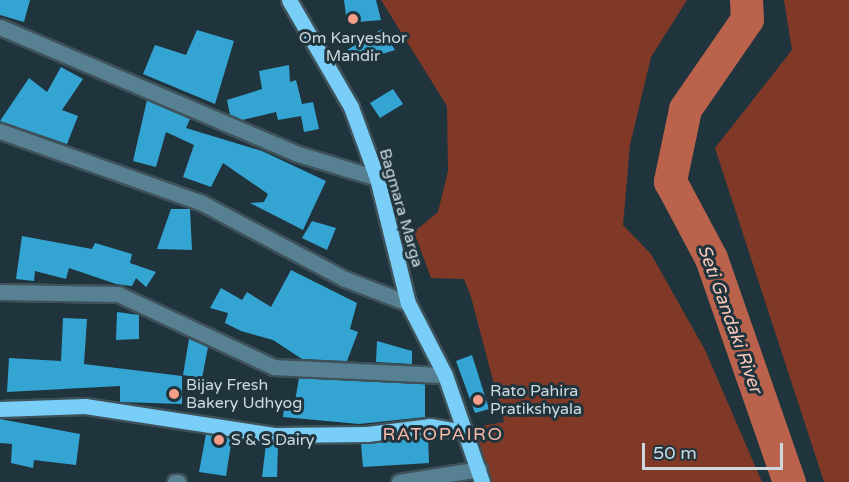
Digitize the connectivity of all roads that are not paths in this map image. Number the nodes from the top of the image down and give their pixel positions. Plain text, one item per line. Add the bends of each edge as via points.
1 (289, 0) edge
2 (0, 27) edge
3 (0, 131) edge
4 (377, 178) junction
5 (0, 292) edge
6 (408, 303) junction
7 (445, 375) junction
8 (0, 409) edge
9 (463, 432) junction
10 (481, 476) edge
11 (399, 482) edge

1 - 4 main road, Bagmara Marga via 351,107
2 - 4 street via 295,153
3 - 6 street via 202,203 345,279
4 - 6 main road, Bagmara Marga
5 - 7 street via 118,294 274,367
6 - 7 main road, Bagmara Marga
7 - 9 main road, Bagmara Marga
8 - 9 main road via 85,406 274,435 367,434 430,426
9 - 10 main road, Bagmara Marga
10 - 11 street

